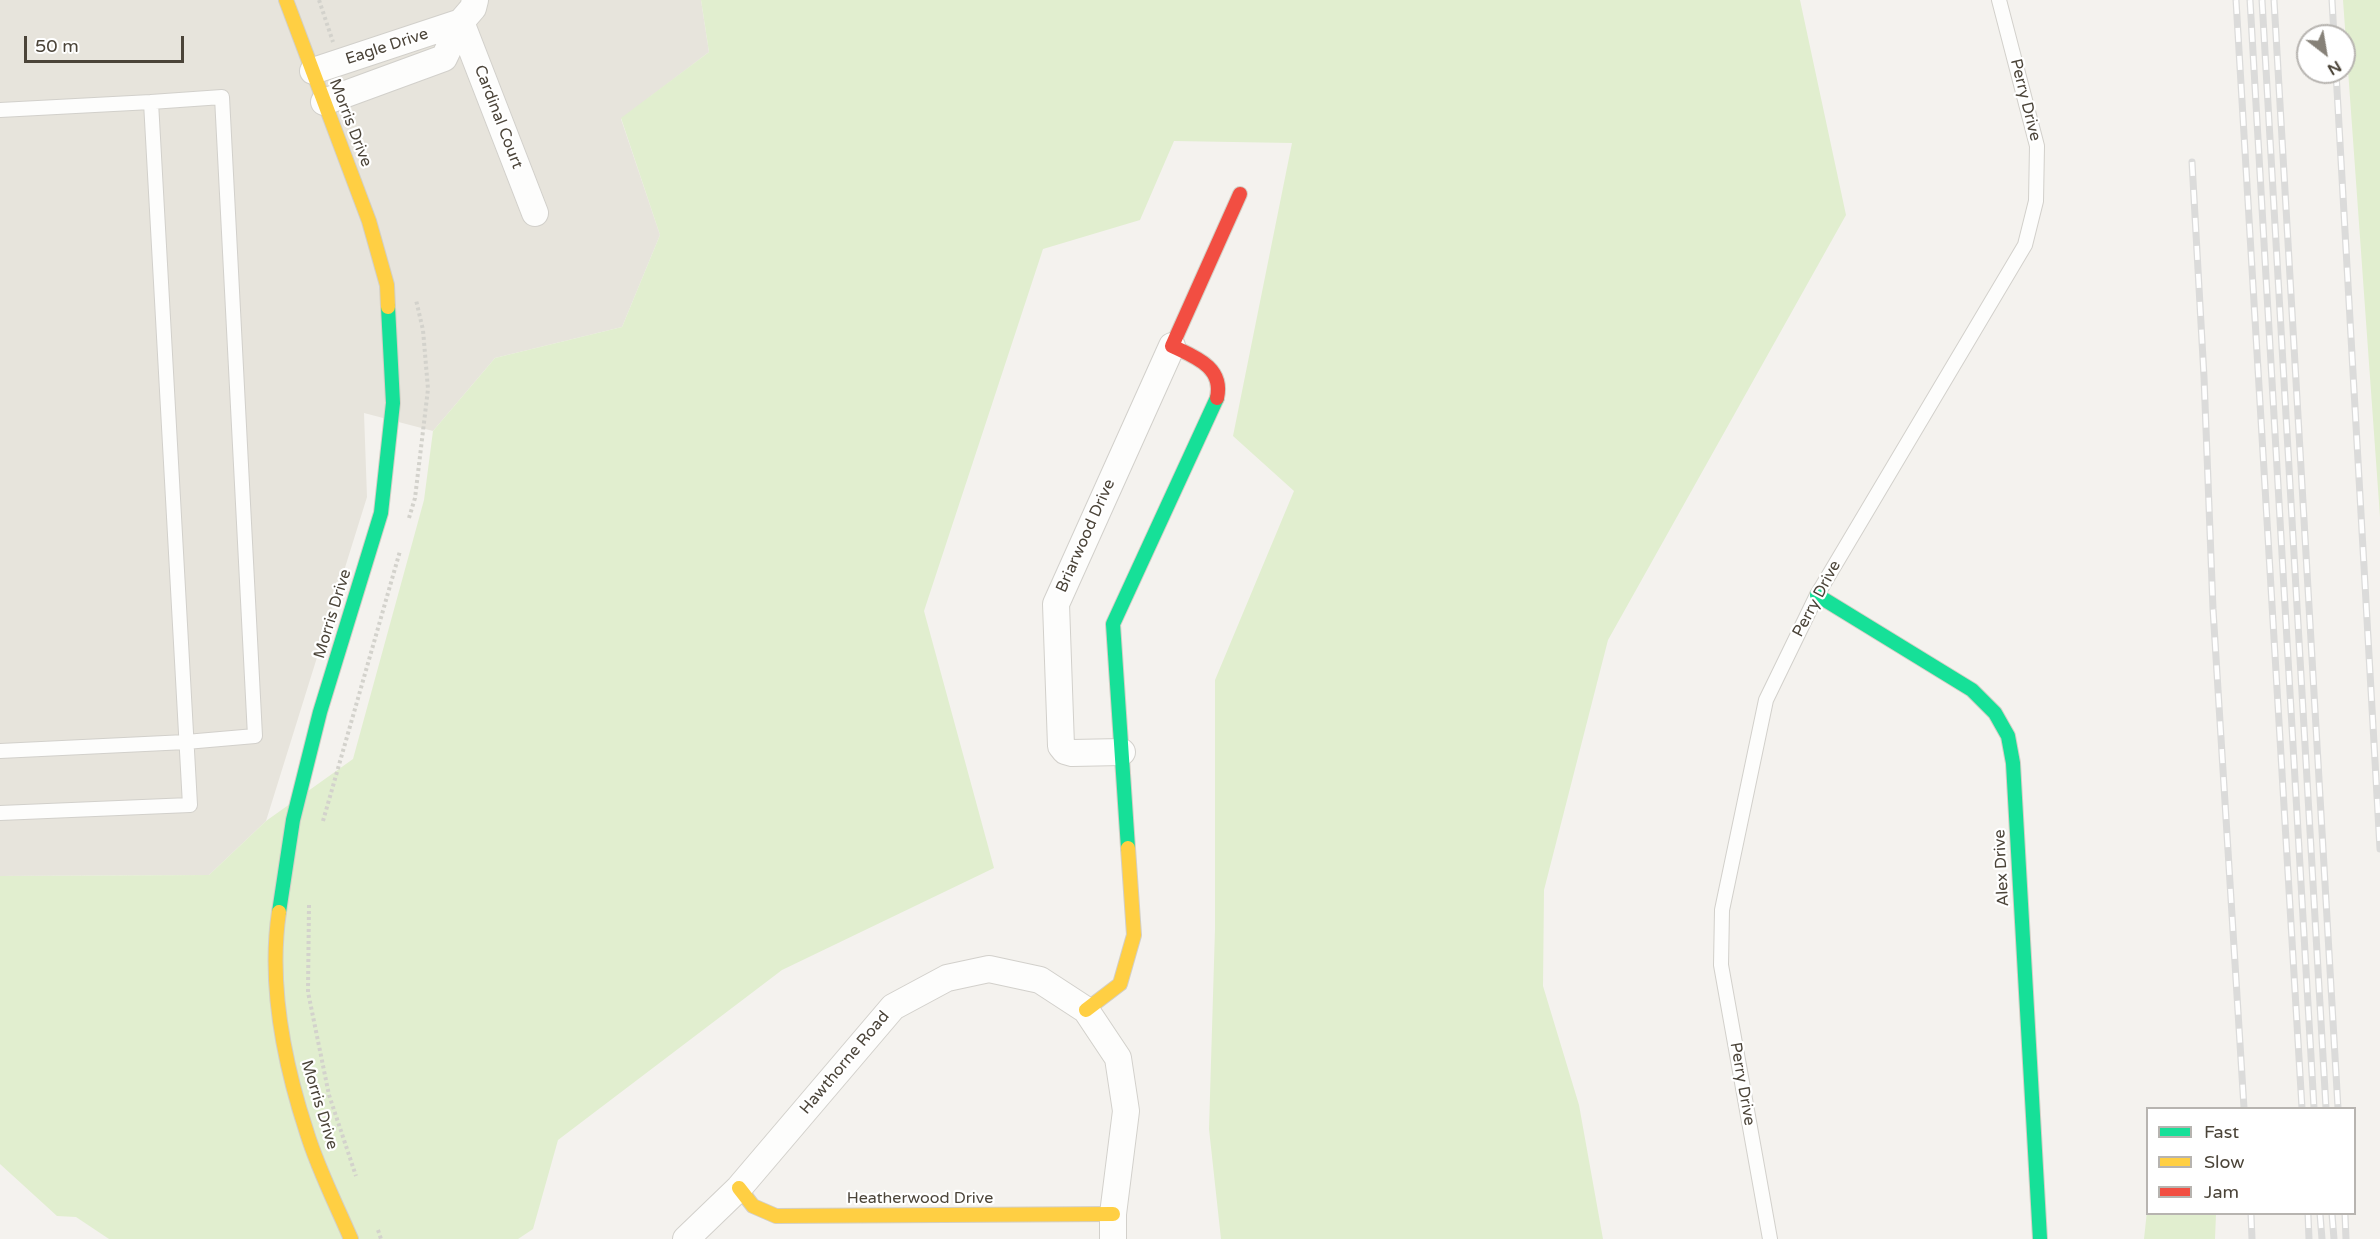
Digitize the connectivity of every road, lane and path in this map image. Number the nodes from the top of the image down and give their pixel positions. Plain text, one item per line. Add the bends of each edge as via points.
1 (286, 0) edge
2 (475, 0) edge
3 (1999, 0) edge
4 (461, 22) junction
5 (313, 71) junction
6 (151, 102) junction
7 (324, 102) junction
8 (0, 110) edge
9 (1240, 194) dead end
10 (535, 213) dead end
11 (1172, 346) junction
12 (1817, 595) junction
13 (186, 742) junction
14 (0, 751) edge
15 (1122, 752) junction
16 (0, 813) edge
17 (1086, 1010) junction
18 (739, 1188) junction
19 (1113, 1227) edge
20 (351, 1239) edge
21 (686, 1239) edge
22 (1770, 1239) edge
23 (2040, 1239) edge

1 - 5 street, Morris Drive
2 - 4 street, Eagle Drive
3 - 12 lane, Perry Drive via 2037,146 2036,201 2025,245
4 - 5 street, Eagle Drive
4 - 7 street, Eagle Drive via 444,58
4 - 10 street, Cardinal Court
5 - 7 street, Morris Drive
6 - 8 lane
6 - 13 lane
6 - 13 lane via 222,97 255,736
7 - 20 street, Morris Drive via 369,220 387,285 393,403 381,513 320,712 292,820 274,944 280,1032 307,1134
9 - 11 street, Briarwood Drive
11 - 15 street via 1214,371 1219,382 1218,396 1113,624
11 - 15 street, Briarwood Drive via 1056,604 1061,746 1072,753
12 - 22 lane, Perry Drive via 1766,700 1722,910 1721,965
12 - 23 street, Alex Drive via 1972,690 1995,713 2008,736 2013,763
13 - 14 lane
13 - 16 lane via 190,805
15 - 17 street via 1134,935 1120,984
17 - 18 street, Hawthorne Road via 1040,980 989,969 947,978 892,1007
17 - 19 street, Hawthorne Road via 1118,1058 1126,1111
18 - 19 street, Heatherwood Drive via 753,1206 776,1216
18 - 21 street, Hawthorne Road

